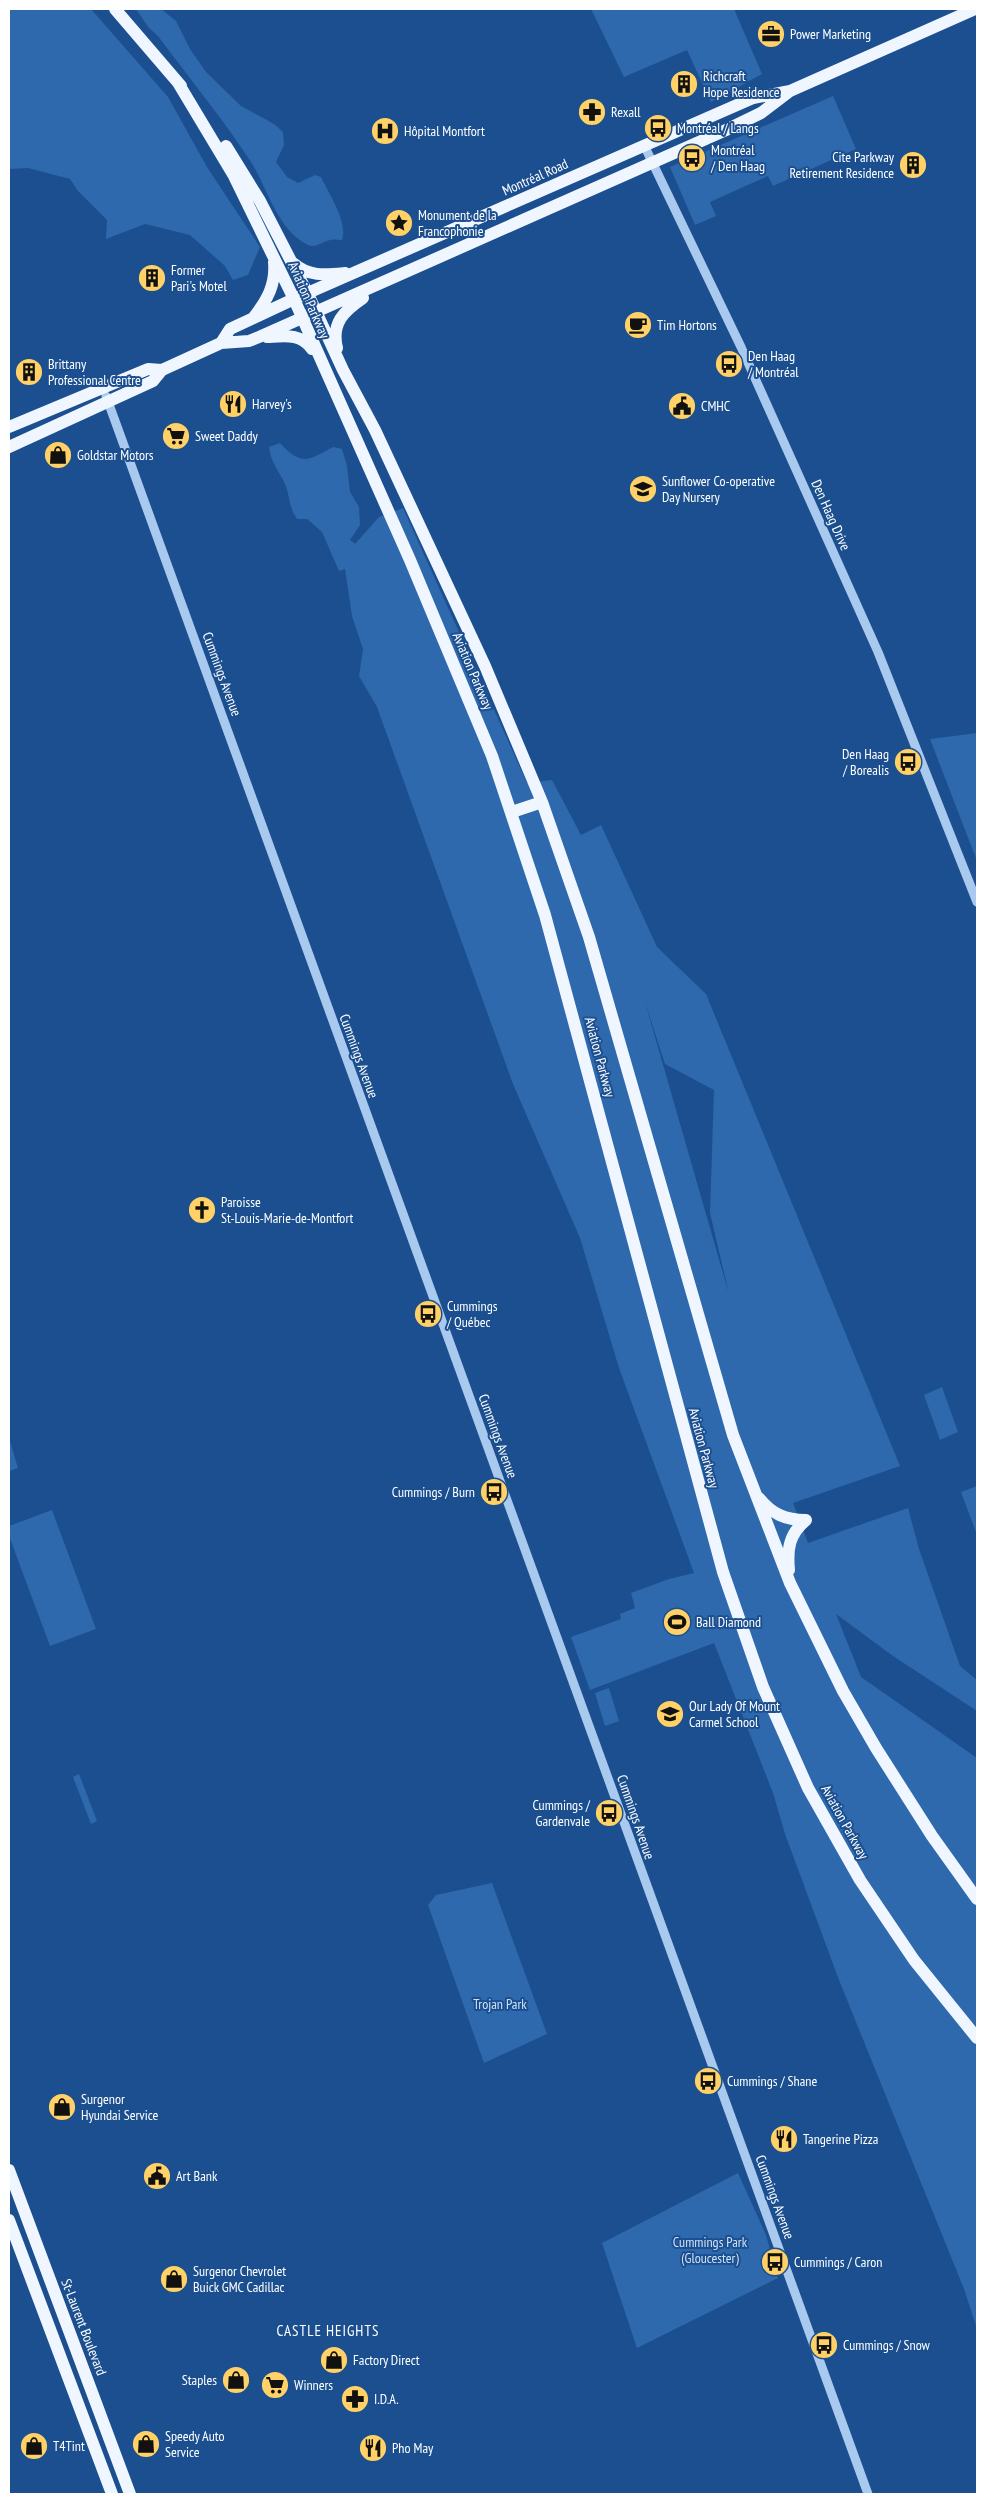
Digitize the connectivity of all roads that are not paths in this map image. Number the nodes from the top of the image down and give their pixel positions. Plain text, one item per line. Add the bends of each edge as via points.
1 (115, 9) edge
2 (975, 9) edge
3 (176, 81) junction
4 (790, 91) junction
5 (644, 145) junction
6 (652, 162) junction
7 (273, 255) junction
8 (290, 260) junction
9 (357, 271) junction
10 (392, 278) junction
11 (308, 294) junction
12 (294, 300) junction
13 (316, 312) junction
14 (254, 318) junction
15 (302, 318) junction
16 (259, 337) junction
17 (221, 343) junction
18 (320, 360) junction
19 (162, 370) junction
20 (343, 370) junction
21 (103, 387) junction
22 (108, 401) junction
23 (9, 428) edge
24 (9, 447) edge
25 (542, 802) junction
26 (512, 812) junction
27 (977, 902) edge
28 (752, 1490) junction
29 (790, 1583) junction
30 (977, 1899) edge
31 (977, 2038) edge
32 (9, 2170) edge
33 (9, 2220) edge
34 (112, 2494) edge
35 (130, 2494) edge
36 (868, 2494) edge

1 - 3 main road, Aviation Parkway
2 - 4 main road, Montréal Road
3 - 7 main road, Aviation Parkway via 221,153
3 - 8 main road, Aviation Parkway via 240,167
4 - 5 main road, Montréal Road via 753,98
4 - 6 main road, Montréal Road via 762,113
5 - 6 street, Den Haag Drive
5 - 9 main road, Montréal Road
6 - 10 main road, Montréal Road
6 - 27 street, Den Haag Drive via 741,347 878,652
7 - 12 main road, Aviation Parkway
7 - 14 main road via 271,291
8 - 9 main road via 313,274
8 - 11 main road, Aviation Parkway
9 - 11 main road, Montréal Road
10 - 13 main road, Montréal Road
10 - 20 main road via 348,308 338,321 335,339
11 - 12 main road, Montréal Road
11 - 13 main road, Aviation Parkway
12 - 14 main road, Montréal Road
12 - 15 main road, Aviation Parkway
13 - 15 main road, Montréal Road
13 - 20 main road, Aviation Parkway
14 - 17 main road, Montréal Road via 230,329
15 - 16 main road, Montréal Road
15 - 18 main road, Aviation Parkway
16 - 17 main road, Montréal Road
16 - 18 main road via 298,336 307,342
17 - 19 main road, Montréal Road
18 - 26 main road, Aviation Parkway via 450,654
19 - 21 main road, Montréal Road via 148,369
19 - 22 main road, Montréal Road via 153,381
20 - 25 main road, Aviation Parkway via 375,430 460,611
21 - 22 street, Cummings Avenue
21 - 23 main road, Montréal Road
22 - 24 main road, Montréal Road
22 - 36 street, Cummings Avenue
25 - 26 main road
25 - 28 main road, Aviation Parkway via 590,937 722,1400
26 - 31 main road, Aviation Parkway via 565,986 726,1585 754,1665 805,1781 860,1880 914,1960
28 - 29 main road, Aviation Parkway
28 - 29 main road via 778,1515 806,1520 789,1542
29 - 30 main road, Aviation Parkway via 843,1691 876,1748
32 - 35 main road, St-Laurent Boulevard
33 - 34 main road

